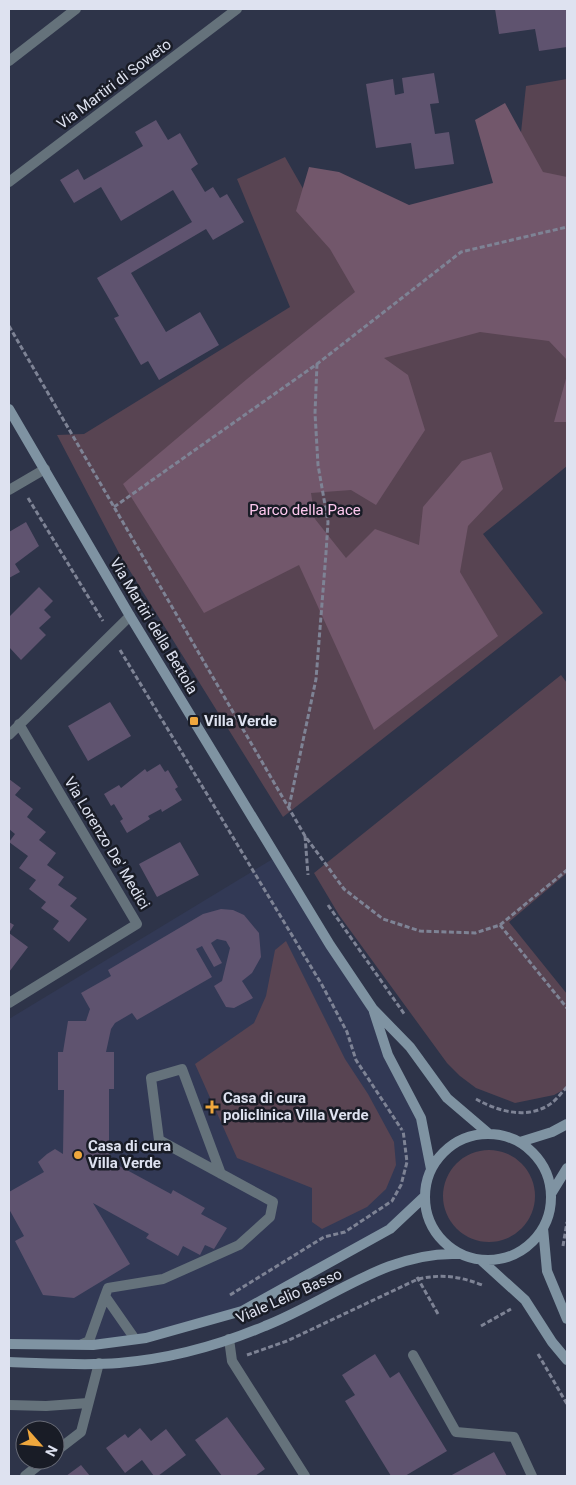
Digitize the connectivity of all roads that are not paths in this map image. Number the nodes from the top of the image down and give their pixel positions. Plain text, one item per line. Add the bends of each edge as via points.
1 (76, 9) edge
2 (237, 9) edge
3 (9, 61) edge
4 (9, 182) edge
5 (9, 409) edge
6 (45, 470) junction
7 (9, 490) edge
8 (130, 616) junction
9 (19, 724) junction
10 (9, 735) edge
11 (9, 1003) edge
12 (374, 1009) junction
13 (567, 1124) edge
14 (488, 1133) junction
15 (520, 1142) junction
16 (567, 1168) edge
17 (431, 1169) junction
18 (221, 1174) junction
19 (551, 1194) junction
20 (424, 1197) junction
21 (543, 1228) junction
22 (458, 1254) junction
23 (482, 1261) junction
24 (105, 1296) junction
25 (567, 1318) edge
26 (229, 1338) junction
27 (135, 1339) junction
28 (9, 1344) edge
29 (82, 1344) junction
30 (413, 1355) dead end
31 (567, 1360) edge
32 (9, 1362) edge
33 (99, 1363) junction
34 (88, 1403) junction
35 (9, 1405) edge
36 (65, 1444) edge
37 (305, 1476) edge
38 (532, 1476) edge

1 - 3 street
2 - 4 street, Via Martiri di Soweto
5 - 6 main road, Via Martiri della Bettola
6 - 7 street
6 - 8 main road, Via Martiri della Bettola
8 - 9 street
8 - 12 main road, Via Martiri della Bettola via 330,945
9 - 10 street
9 - 11 street, Via Lorenzo De' Medici via 137,924
12 - 14 main road, Via Martiri della Bettola via 410,1047 452,1102
12 - 17 main road, Via Martiri della Bettola via 388,1055 421,1118
13 - 15 main road
14 - 15 main road, Via Martiri della Bettola
14 - 17 main road, Via Martiri della Bettola via 454,1143
15 - 19 main road, Via Martiri della Bettola via 530,1149 545,1169
16 - 19 main road
17 - 20 main road, Via Martiri della Bettola
18 - 18 street via 159,1140 151,1078 182,1069
18 - 24 street via 273,1202 270,1218 239,1245 163,1279 108,1288
19 - 21 main road, Via Martiri della Bettola via 551,1205
20 - 22 main road, Via Martiri della Bettola via 426,1214 433,1230
20 - 27 main road, Viale Lelio Basso via 390,1230 242,1311
21 - 23 main road, Via Martiri della Bettola via 524,1249 497,1260
21 - 25 main road, Via Martiri della Bettola via 547,1271
22 - 23 main road, Via Martiri della Bettola
22 - 26 main road, Viale Lelio Basso via 436,1253 406,1259 273,1323
23 - 31 main road, Via Martiri della Bettola via 525,1300
24 - 27 street
24 - 29 street via 89,1341
26 - 33 main road, Viale Lelio Basso via 154,1358
26 - 37 street via 232,1361
27 - 29 main road, Viale Lelio Basso
28 - 29 main road, Viale Lelio Basso
30 - 38 street via 456,1432 514,1437
32 - 33 main road, Viale Lelio Basso
33 - 34 street
34 - 35 street
34 - 36 street via 81,1432

